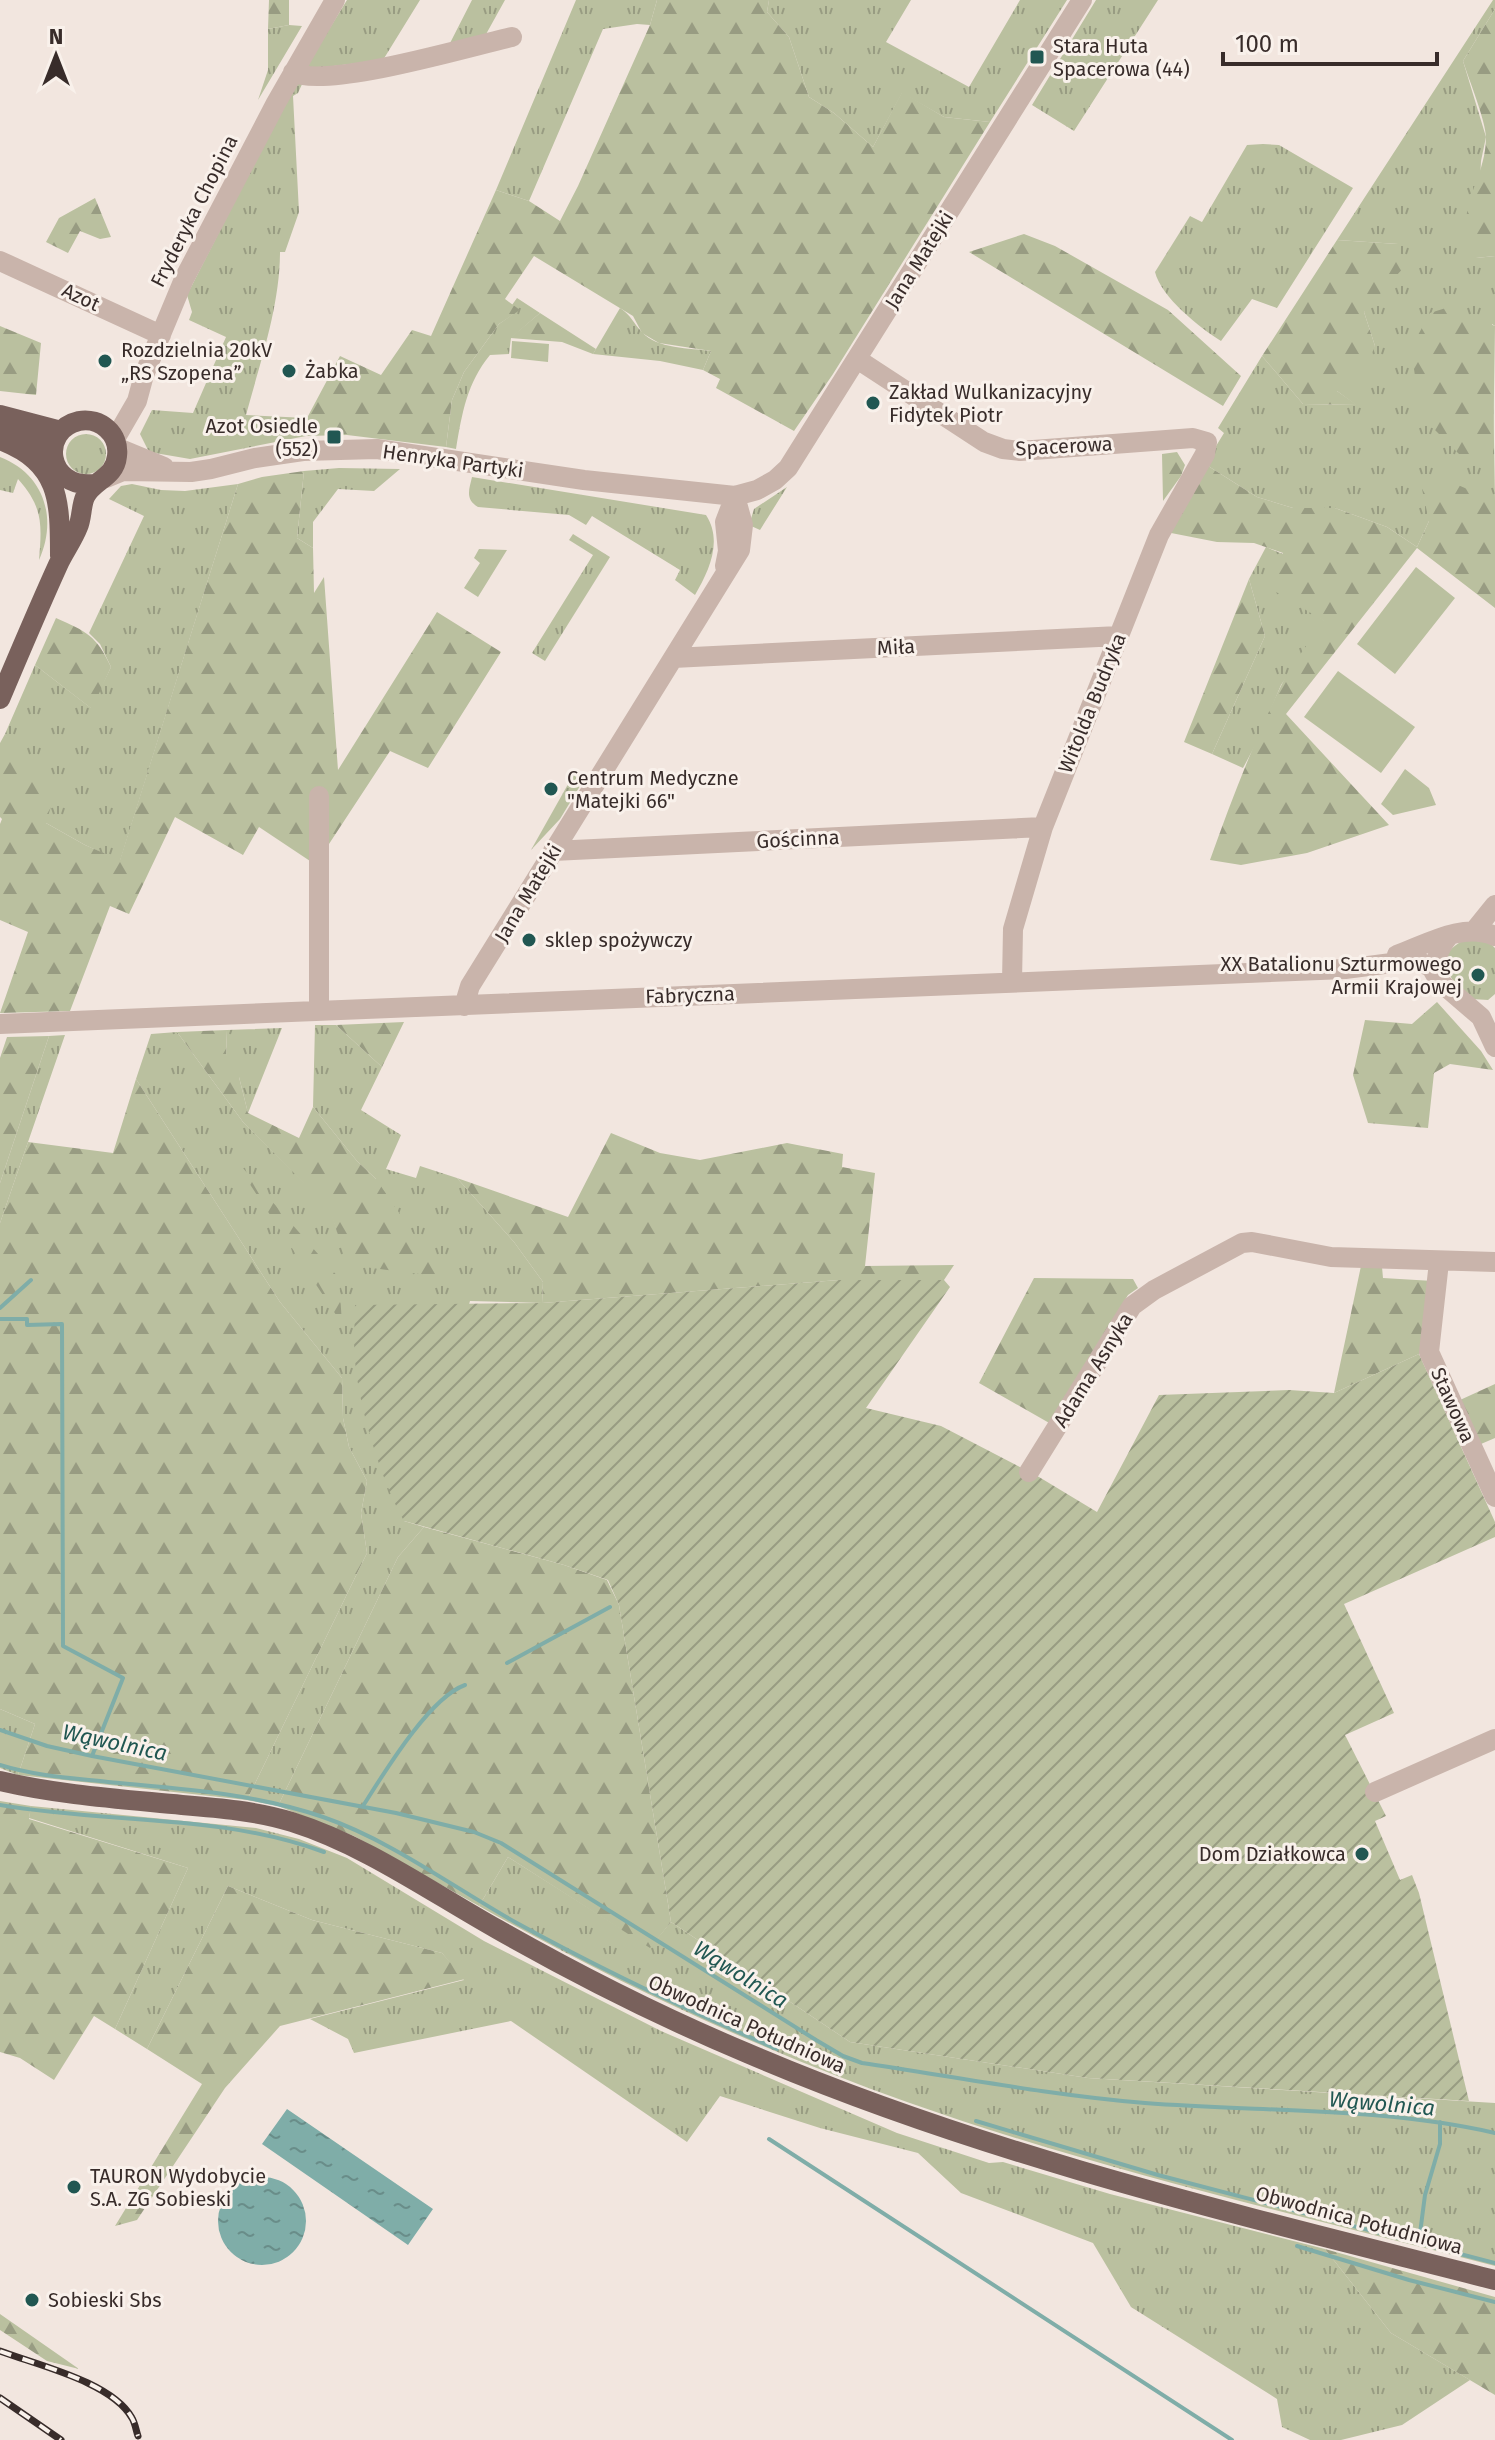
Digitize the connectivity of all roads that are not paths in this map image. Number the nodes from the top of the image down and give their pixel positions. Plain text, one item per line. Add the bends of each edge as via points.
1 (335, 0) edge
2 (1082, 0) edge
3 (512, 37) dead end
4 (293, 72) junction
5 (0, 261) edge
6 (161, 335) junction
7 (857, 359) junction
8 (0, 415) edge
9 (61, 431) junction
10 (0, 433) edge
11 (111, 437) junction
12 (0, 440) edge
13 (1201, 440) joint
14 (53, 452) junction
15 (171, 471) junction
16 (100, 481) junction
17 (71, 482) junction
18 (735, 496) junction
19 (60, 560) junction
20 (1119, 636) junction
21 (673, 658) junction
22 (0, 699) edge
23 (319, 796) dead end
24 (1043, 827) junction
25 (553, 851) junction
26 (1495, 905) edge
27 (1474, 931) junction
28 (1450, 935) junction
29 (1495, 936) edge
30 (1379, 963) junction
31 (1439, 981) junction
32 (1012, 982) junction
33 (1465, 1004) junction
34 (1495, 1005) edge
35 (464, 1006) junction
36 (319, 1011) junction
37 (0, 1024) edge
38 (1493, 1037) edge
39 (1439, 1262) junction
40 (1495, 1262) edge
41 (1029, 1472) dead end
42 (1495, 1497) edge
43 (1495, 1739) edge
44 (0, 1781) edge
45 (1375, 1792) dead end
46 (1495, 2280) edge

1 - 4 street, Fryderyka Chopina
2 - 7 street, Jana Matejki
3 - 4 street via 352,74 311,78
4 - 6 street, Fryderyka Chopina via 184,279
5 - 6 street, Azot
6 - 11 street, Fryderyka Chopina via 137,401
7 - 13 street, Spacerowa via 984,442 1003,449
7 - 18 street, Jana Matejki via 788,468 757,490
8 - 9 main road
9 - 11 main road via 81,421
9 - 14 main road
10 - 14 main road via 33,439
11 - 15 street
11 - 16 main road, Fryderyka Chopina via 117,459
12 - 19 main road via 27,453 54,487 60,510
13 - 20 street, Witolda Budryka via 1207,448 1159,535
14 - 17 main road via 57,469
15 - 16 street via 123,471
15 - 18 street, Henryka Partyki via 211,469 303,451 377,449
16 - 17 main road
16 - 19 main road, Fryderyka Chopina via 85,498
17 - 19 main road, Fryderyka Chopina
18 - 21 street, Jana Matejki via 725,522 728,551 723,578
19 - 22 main road, Fryderyka Chopina
20 - 21 street, Miła
20 - 24 street, Witolda Budryka
21 - 25 street, Jana Matejki
23 - 36 street
24 - 25 street, Gościnna
24 - 32 street, Witolda Budryka via 1013,929
25 - 35 street, Jana Matejki via 470,986
26 - 27 street
27 - 28 street
27 - 29 street
28 - 30 street, Fabryczna
28 - 31 street via 1437,955
30 - 31 street, Fabryczna via 1422,961
30 - 32 street, Fabryczna via 1345,969
31 - 33 street
32 - 35 street, Fabryczna
33 - 34 street via 1481,1009
33 - 38 street
35 - 36 street, Fabryczna
36 - 37 street, Fabryczna
39 - 40 street, Adama Asnyka
39 - 41 street, Adama Asnyka via 1331,1257 1252,1242 1149,1282
39 - 42 street, Stawowa via 1429,1352
43 - 45 street
44 - 46 main road, Obwodnica Południowa via 292,1822 370,1856 568,1969 668,2018 891,2111 1047,2160

